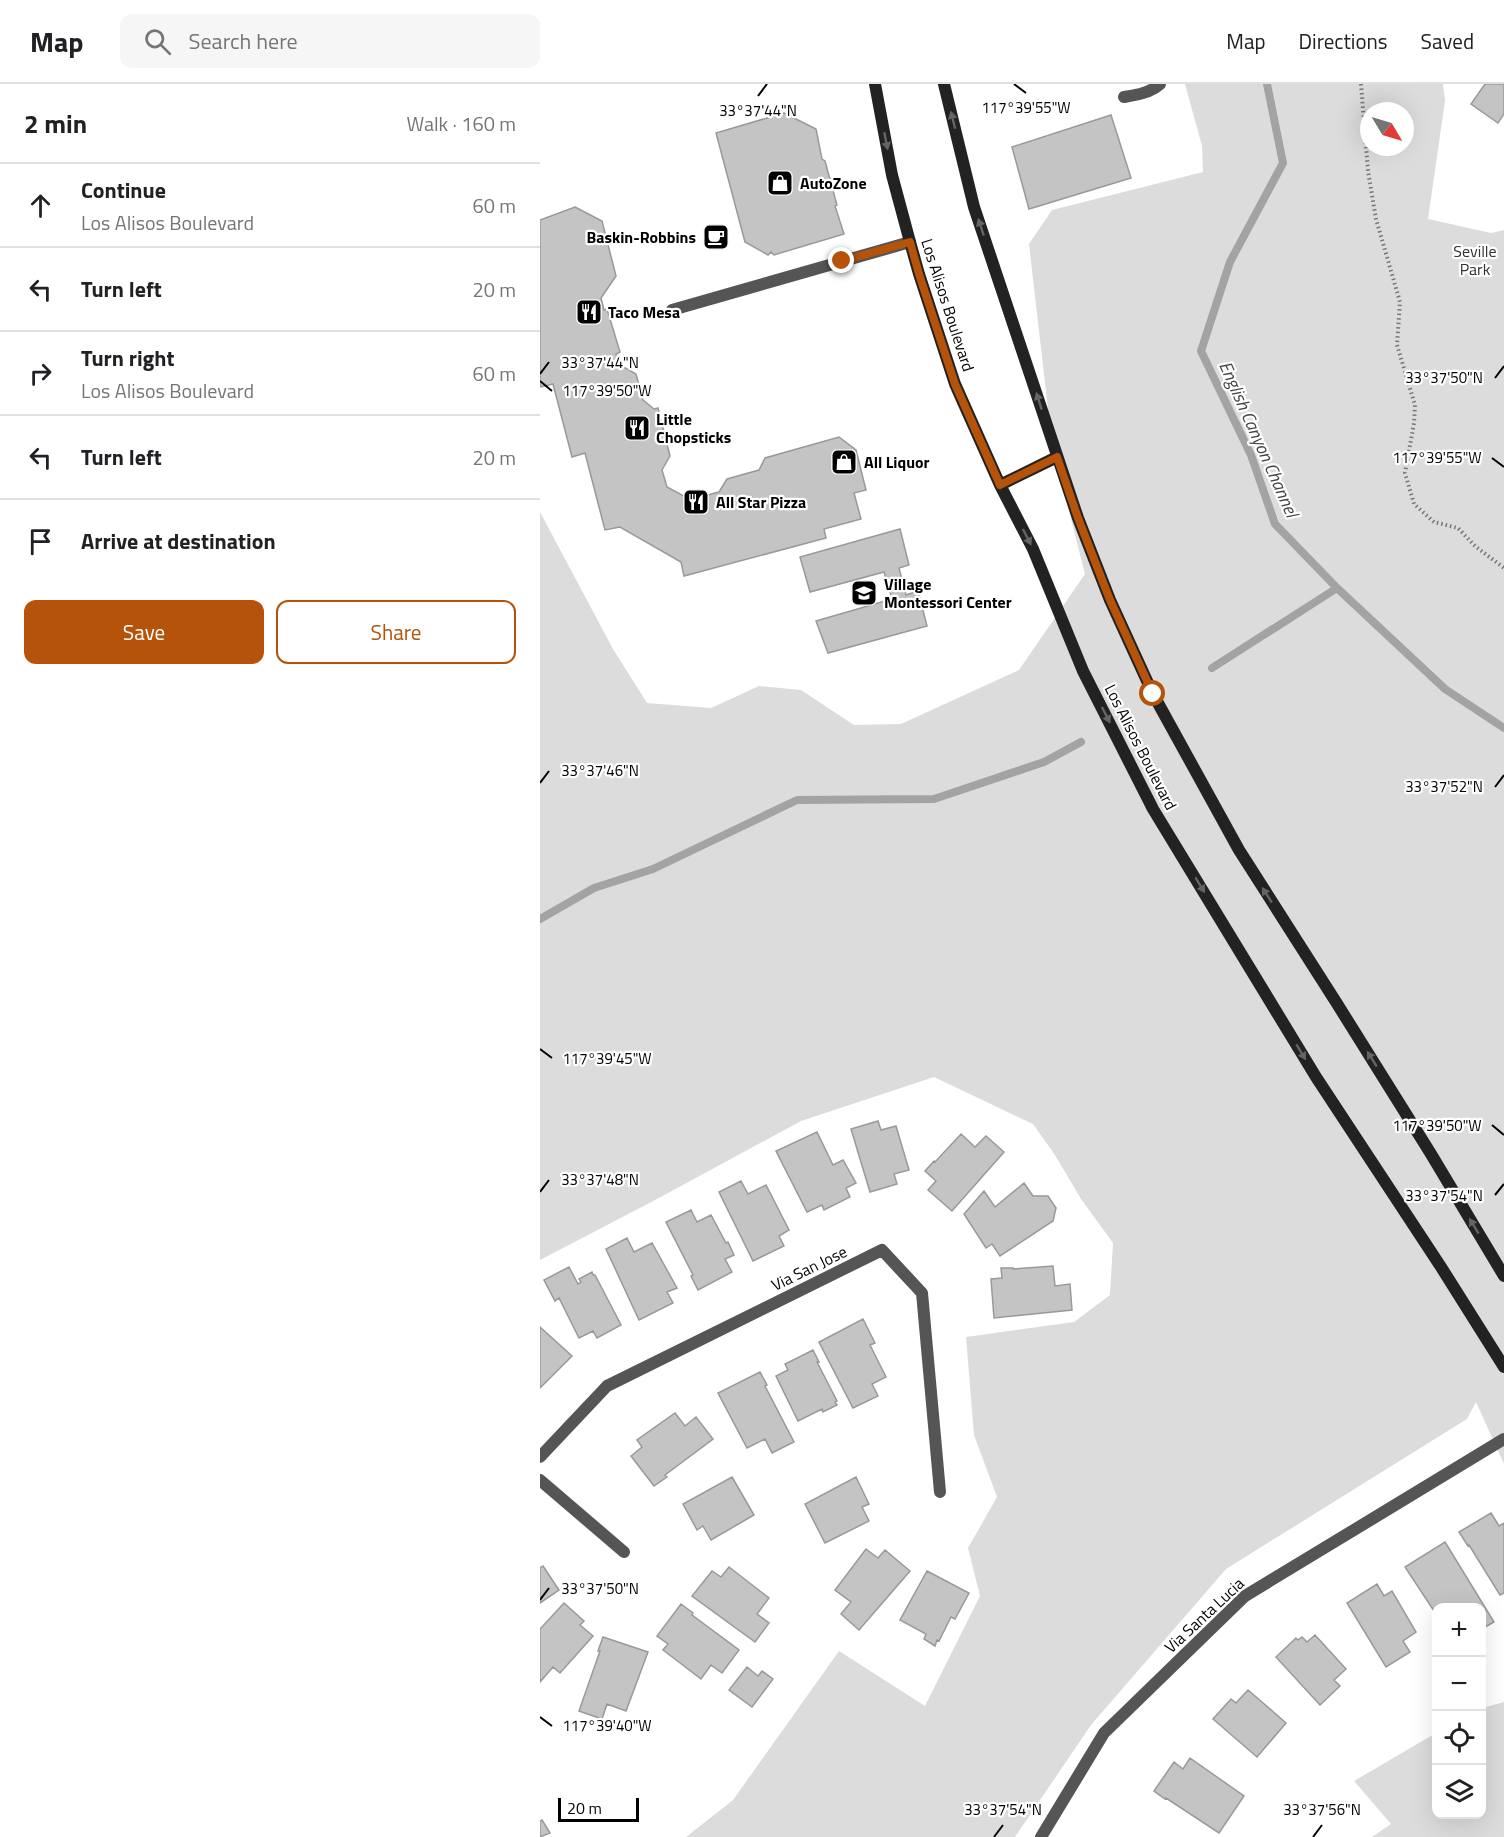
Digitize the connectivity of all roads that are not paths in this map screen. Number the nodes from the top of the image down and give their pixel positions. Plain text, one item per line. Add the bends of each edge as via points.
1 (875, 84) edge
2 (944, 84) edge
3 (1160, 84) edge
4 (1124, 98) dead end
5 (910, 242) junction
6 (672, 310) dead end
7 (1057, 457) junction
8 (1000, 485) junction
9 (1504, 1275) edge
10 (1504, 1367) edge
11 (1504, 1439) edge
12 (540, 1458) edge
13 (540, 1480) edge
14 (940, 1492) dead end
15 (624, 1552) dead end
16 (1041, 1837) edge

1 -> 5 main road, Los Alisos Boulevard via 892,175
7 -> 2 main road, Los Alisos Boulevard via 974,207
3 - 4 street
5 - 6 street
5 - 8 main road, Los Alisos Boulevard via 955,384
7 - 8 main road
9 -> 7 main road, Los Alisos Boulevard via 1239,850 1153,694 1110,600
8 -> 10 main road, Los Alisos Boulevard via 1033,549 1083,671 1153,809 1316,1077
11 - 16 street, Via Santa Lucia via 1245,1596 1104,1733
12 - 14 street, Via San Jose via 607,1386 882,1250 922,1293
13 - 15 street

